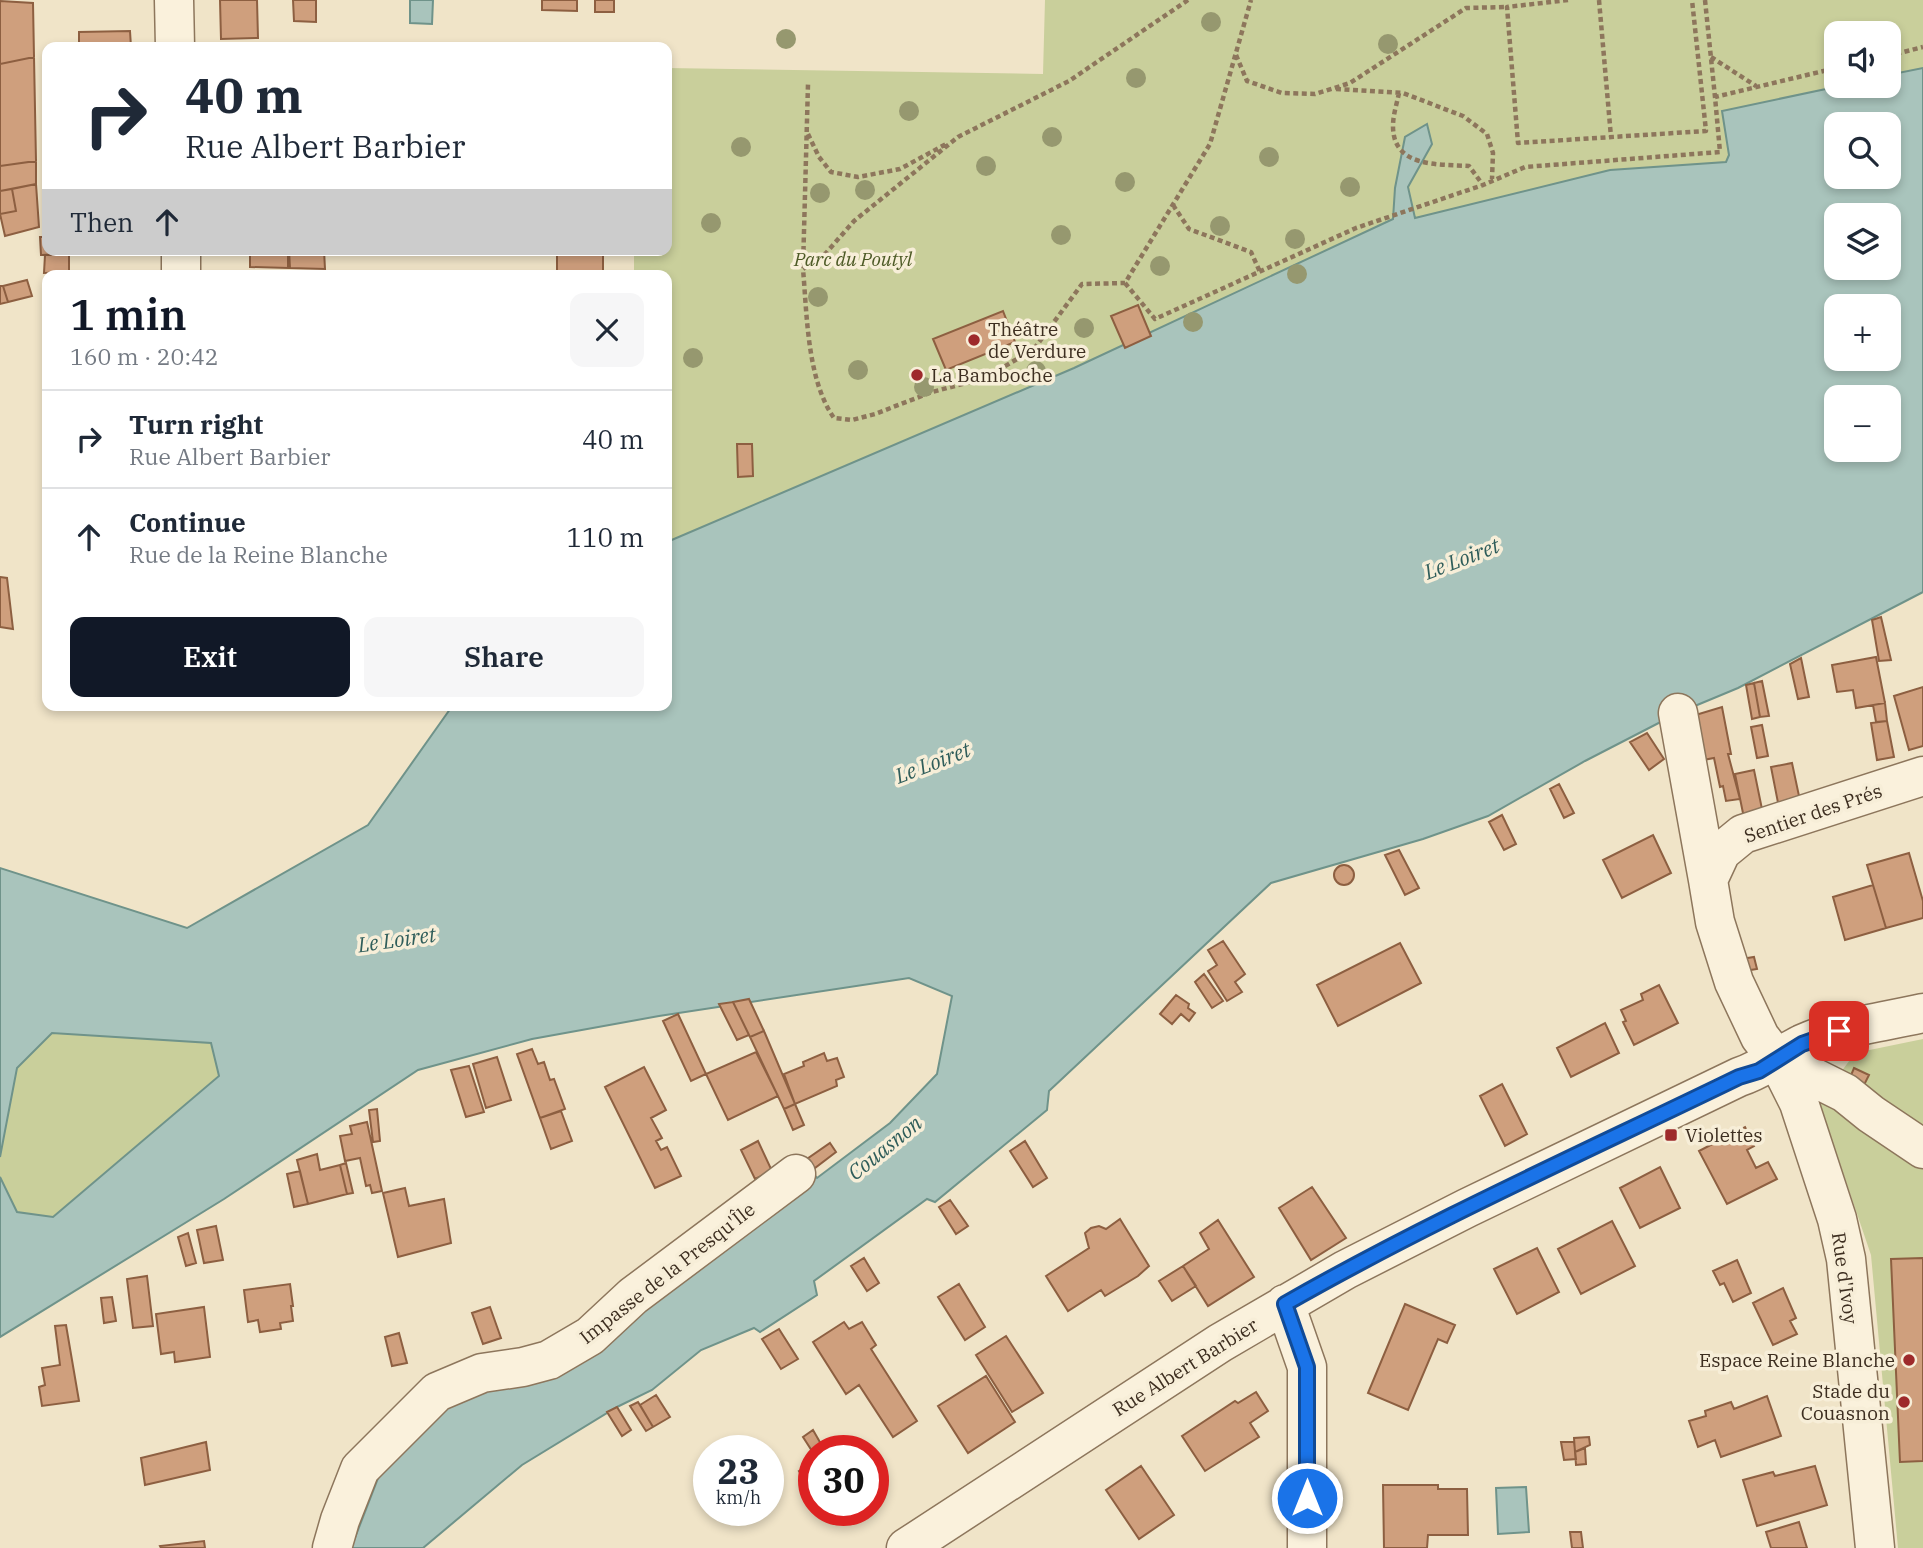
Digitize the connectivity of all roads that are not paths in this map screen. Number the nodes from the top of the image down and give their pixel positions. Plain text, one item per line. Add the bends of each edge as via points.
1 (174, 0) edge
2 (175, 42) edge
3 (1678, 713) dead end
4 (1923, 776) edge
5 (1708, 880) junction
6 (1923, 1013) edge
7 (1777, 1059) junction
8 (1923, 1149) edge
9 (796, 1174) dead end
10 (1285, 1304) junction
11 (332, 1548) edge
12 (906, 1548) edge
13 (1307, 1548) edge
14 (1875, 1548) edge

1 - 2 street
3 - 5 street
4 - 5 street, Sentier des Prés via 1743,834 1721,852
5 - 7 street via 1715,922 1734,982 1760,1037
6 - 7 street, Rue Albert Barbier via 1839,1031
7 - 8 street via 1845,1093
7 - 10 street, Rue Albert Barbier via 1467,1208
7 - 14 street, Rue d'Ivoy via 1799,1103 1846,1259
9 - 11 street, Impasse de la Presqu'Île via 633,1296 590,1336 548,1360 482,1373 437,1392 360,1469
10 - 12 street, Rue Albert Barbier
10 - 13 street via 1307,1367

